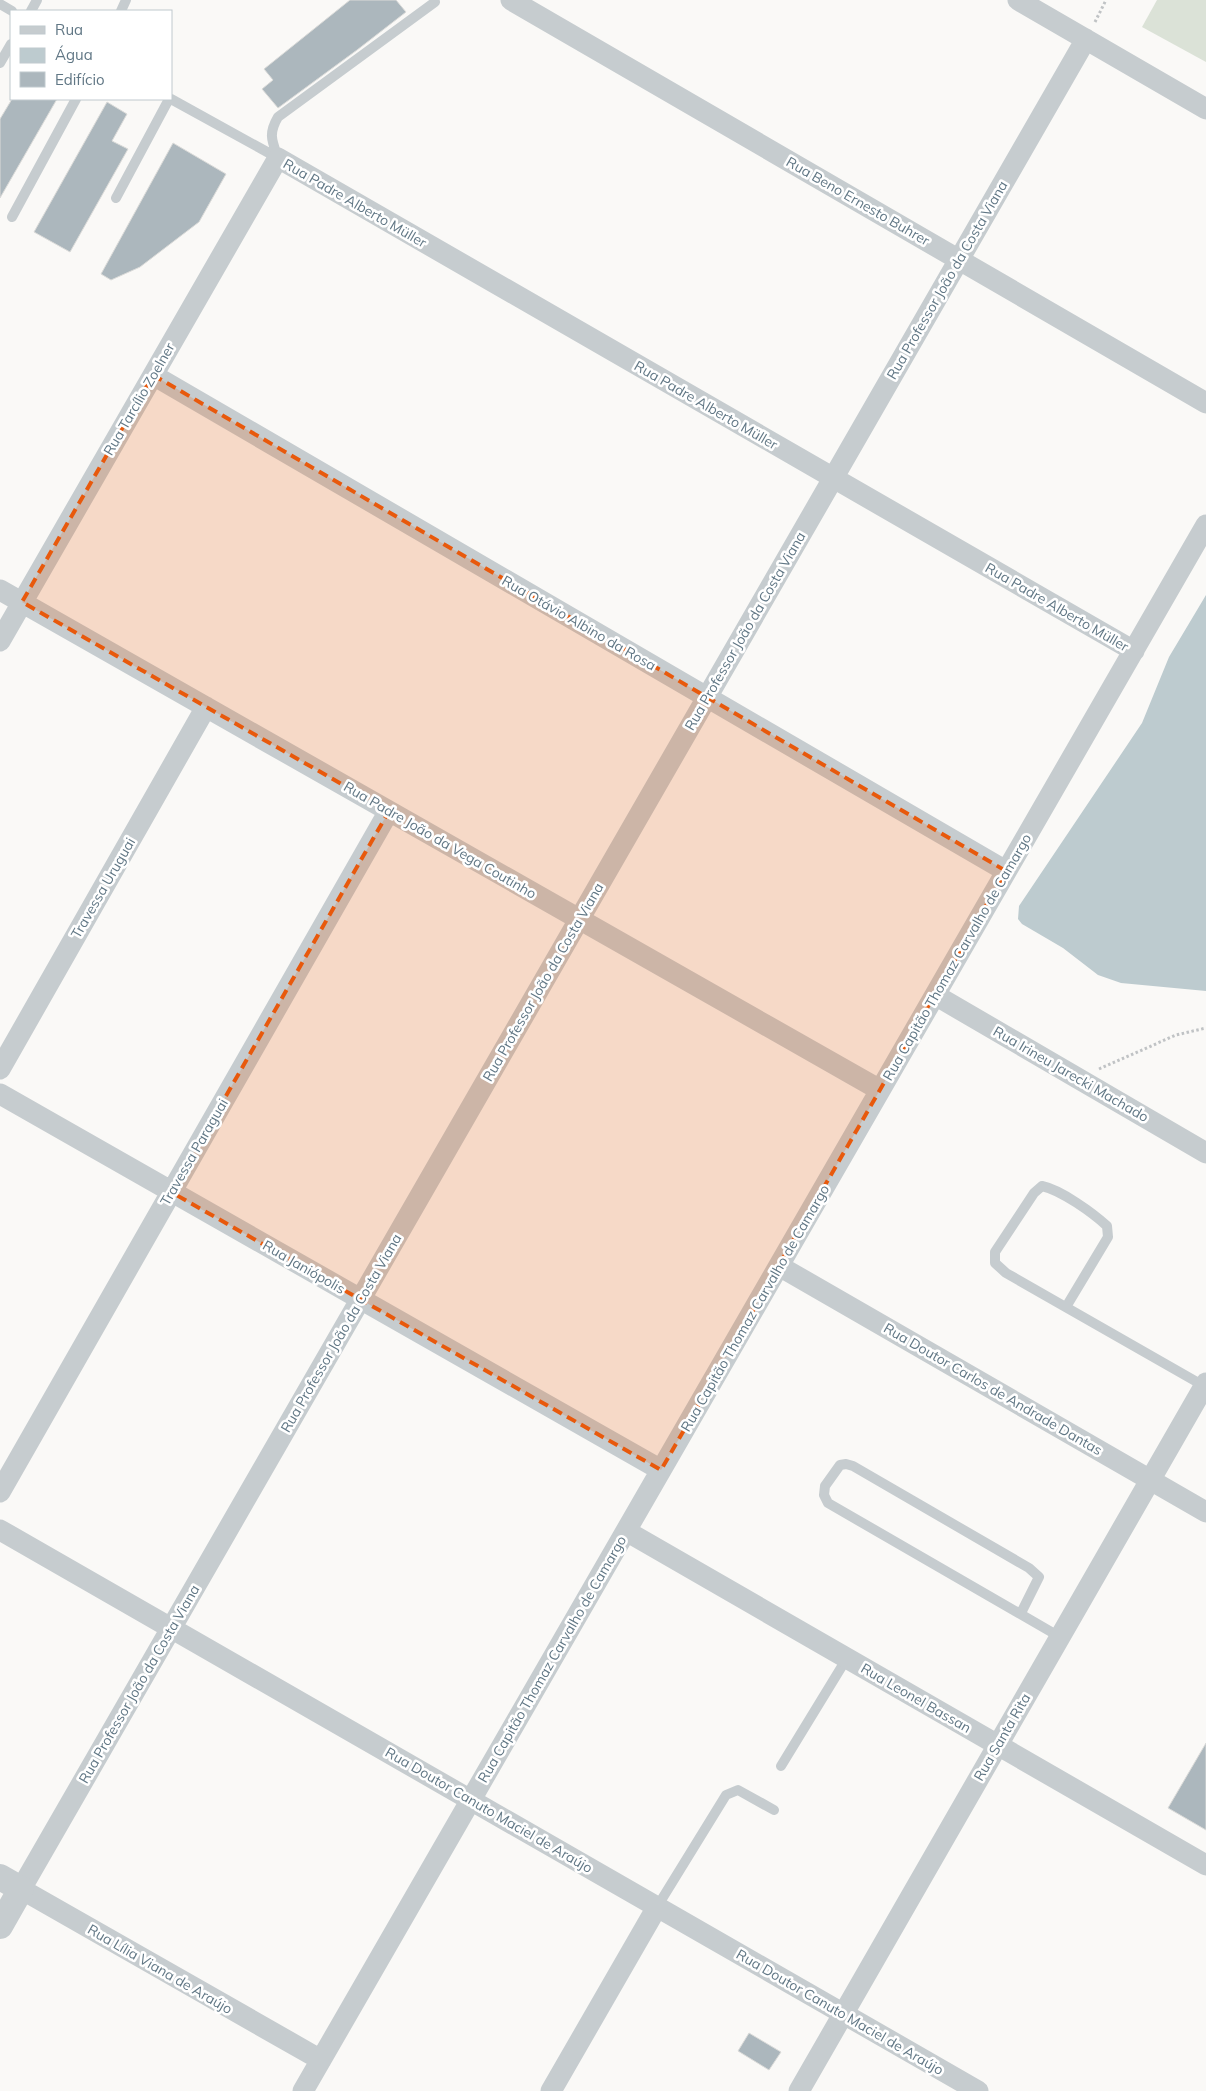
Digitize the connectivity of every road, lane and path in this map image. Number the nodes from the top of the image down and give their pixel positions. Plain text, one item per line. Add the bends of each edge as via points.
1 (511, 0) edge
2 (1018, 0) edge
3 (1106, 0) edge
4 (434, 2) dead end
5 (1086, 39) junction
6 (10, 46) edge
7 (0, 63) edge
8 (75, 100) edge
9 (169, 100) edge
10 (172, 100) edge
11 (1206, 108) edge
12 (278, 158) junction
13 (116, 198) dead end
14 (12, 217) dead end
15 (959, 260) junction
16 (153, 375) junction
17 (1206, 403) edge
18 (833, 478) junction
19 (1206, 525) edge
20 (0, 590) edge
21 (22, 602) junction
22 (0, 641) edge
23 (1134, 651) junction
24 (707, 697) junction
25 (206, 707) junction
26 (389, 811) junction
27 (1006, 871) junction
28 (579, 919) junction
29 (935, 995) junction
30 (1206, 1028) edge
31 (0, 1069) edge
32 (1077, 1078) junction
33 (880, 1090) junction
34 (0, 1094) edge
35 (1206, 1153) edge
36 (172, 1192) junction
37 (779, 1266) junction
38 (360, 1299) junction
39 (1066, 1307) junction
40 (1205, 1385) edge
41 (661, 1470) junction
42 (1151, 1480) junction
43 (0, 1492) edge
44 (1206, 1512) edge
45 (0, 1530) edge
46 (626, 1531) junction
47 (1021, 1613) junction
48 (171, 1628) junction
49 (1060, 1637) junction
50 (847, 1658) junction
51 (998, 1745) junction
52 (781, 1766) dead end
53 (471, 1800) junction
54 (774, 1810) dead end
55 (1206, 1865) edge
56 (11, 1883) edge
57 (657, 1907) junction
58 (0, 1926) edge
59 (843, 2014) junction
60 (320, 2060) junction
61 (973, 2090) edge
62 (303, 2091) edge
63 (551, 2091) edge
64 (799, 2091) edge

1 - 15 street, Rua Beno Ernesto Buhrer
2 - 5 street
3 - 5 path
4 - 12 lane via 278,118 271,137
5 - 11 street
5 - 15 street, Rua Professor João da Costa Viana
6 - 7 lane
8 - 14 lane
9 - 13 lane
10 - 12 lane
12 - 16 street, Rua Tarcílio Zoelner
12 - 18 street, Rua Padre Alberto Müller
15 - 17 street, Rua Beno Ernesto Buhrer
15 - 18 street, Rua Professor João da Costa Viana
16 - 21 street, Rua Tarcílio Zoelner
16 - 24 street, Rua Otávio Albino da Rosa
18 - 23 street, Rua Padre Alberto Müller
18 - 24 street, Rua Professor João da Costa Viana
19 - 23 street, Rua Capitão Thomaz Carvalho de Camargo
20 - 21 street, Rua Padre João da Vega Coutinho
21 - 22 street, Rua Tarcílio Zoelner
21 - 25 street, Rua Padre João da Vega Coutinho
23 - 27 street, Rua Capitão Thomaz Carvalho de Camargo
24 - 27 street, Rua Otávio Albino da Rosa
24 - 28 street, Rua Professor João da Costa Viana
25 - 26 street, Rua Padre João da Vega Coutinho
25 - 31 street, Travessa Uruguai
26 - 28 street, Rua Padre João da Vega Coutinho
26 - 36 street, Travessa Paraguai
27 - 29 street, Rua Capitão Thomaz Carvalho de Camargo
28 - 33 street, Rua Padre João da Vega Coutinho
28 - 38 street, Rua Professor João da Costa Viana
29 - 32 street, Rua Irineu Jarecki Machado
29 - 33 street, Rua Capitão Thomaz Carvalho de Camargo
30 - 32 path via 1176,1035
32 - 35 street, Rua Irineu Jarecki Machado
33 - 37 street, Rua Capitão Thomaz Carvalho de Camargo
34 - 36 street, Rua Janiópolis
36 - 38 street, Rua Janiópolis
36 - 43 street, Travessa Paraguai
37 - 41 street, Rua Capitão Thomaz Carvalho de Camargo
37 - 42 street, Rua Doutor Carlos de Andrade Dantas
38 - 41 street, Rua Janiópolis
38 - 48 street, Rua Professor João da Costa Viana
39 - 39 lane via 1006,1273 995,1263 995,1252 1042,1186 1052,1188 1107,1226 1108,1238
39 - 40 lane
40 - 42 street, Rua Santa Rita
41 - 46 street, Rua Capitão Thomaz Carvalho de Camargo
42 - 44 street, Rua Doutor Carlos de Andrade Dantas
42 - 49 street, Rua Santa Rita
45 - 48 street, Rua Doutor Canuto Maciel de Araújo
46 - 50 street, Rua Leonel Bassan
46 - 53 street, Rua Capitão Thomaz Carvalho de Camargo
47 - 47 lane via 1039,1576 1029,1568 854,1466 840,1466 825,1486 824,1495 828,1503
47 - 49 lane
48 - 53 street, Rua Doutor Canuto Maciel de Araújo
48 - 56 street, Rua Professor João da Costa Viana
49 - 51 street, Rua Santa Rita
50 - 51 street, Rua Leonel Bassan
50 - 52 lane
51 - 55 street, Rua Leonel Bassan
51 - 59 street, Rua Santa Rita
53 - 57 street, Rua Doutor Canuto Maciel de Araújo
53 - 60 street, Rua Capitão Thomaz Carvalho de Camargo
54 - 57 lane via 738,1790 726,1795
56 - 58 street, Rua Professor João da Costa Viana
56 - 60 street, Rua Lília Viana de Araújo
57 - 59 street, Rua Doutor Canuto Maciel de Araújo
57 - 63 street
59 - 61 street, Rua Doutor Canuto Maciel de Araújo
59 - 64 street, Rua Santa Rita
60 - 62 street, Rua Capitão Thomaz Carvalho de Camargo

